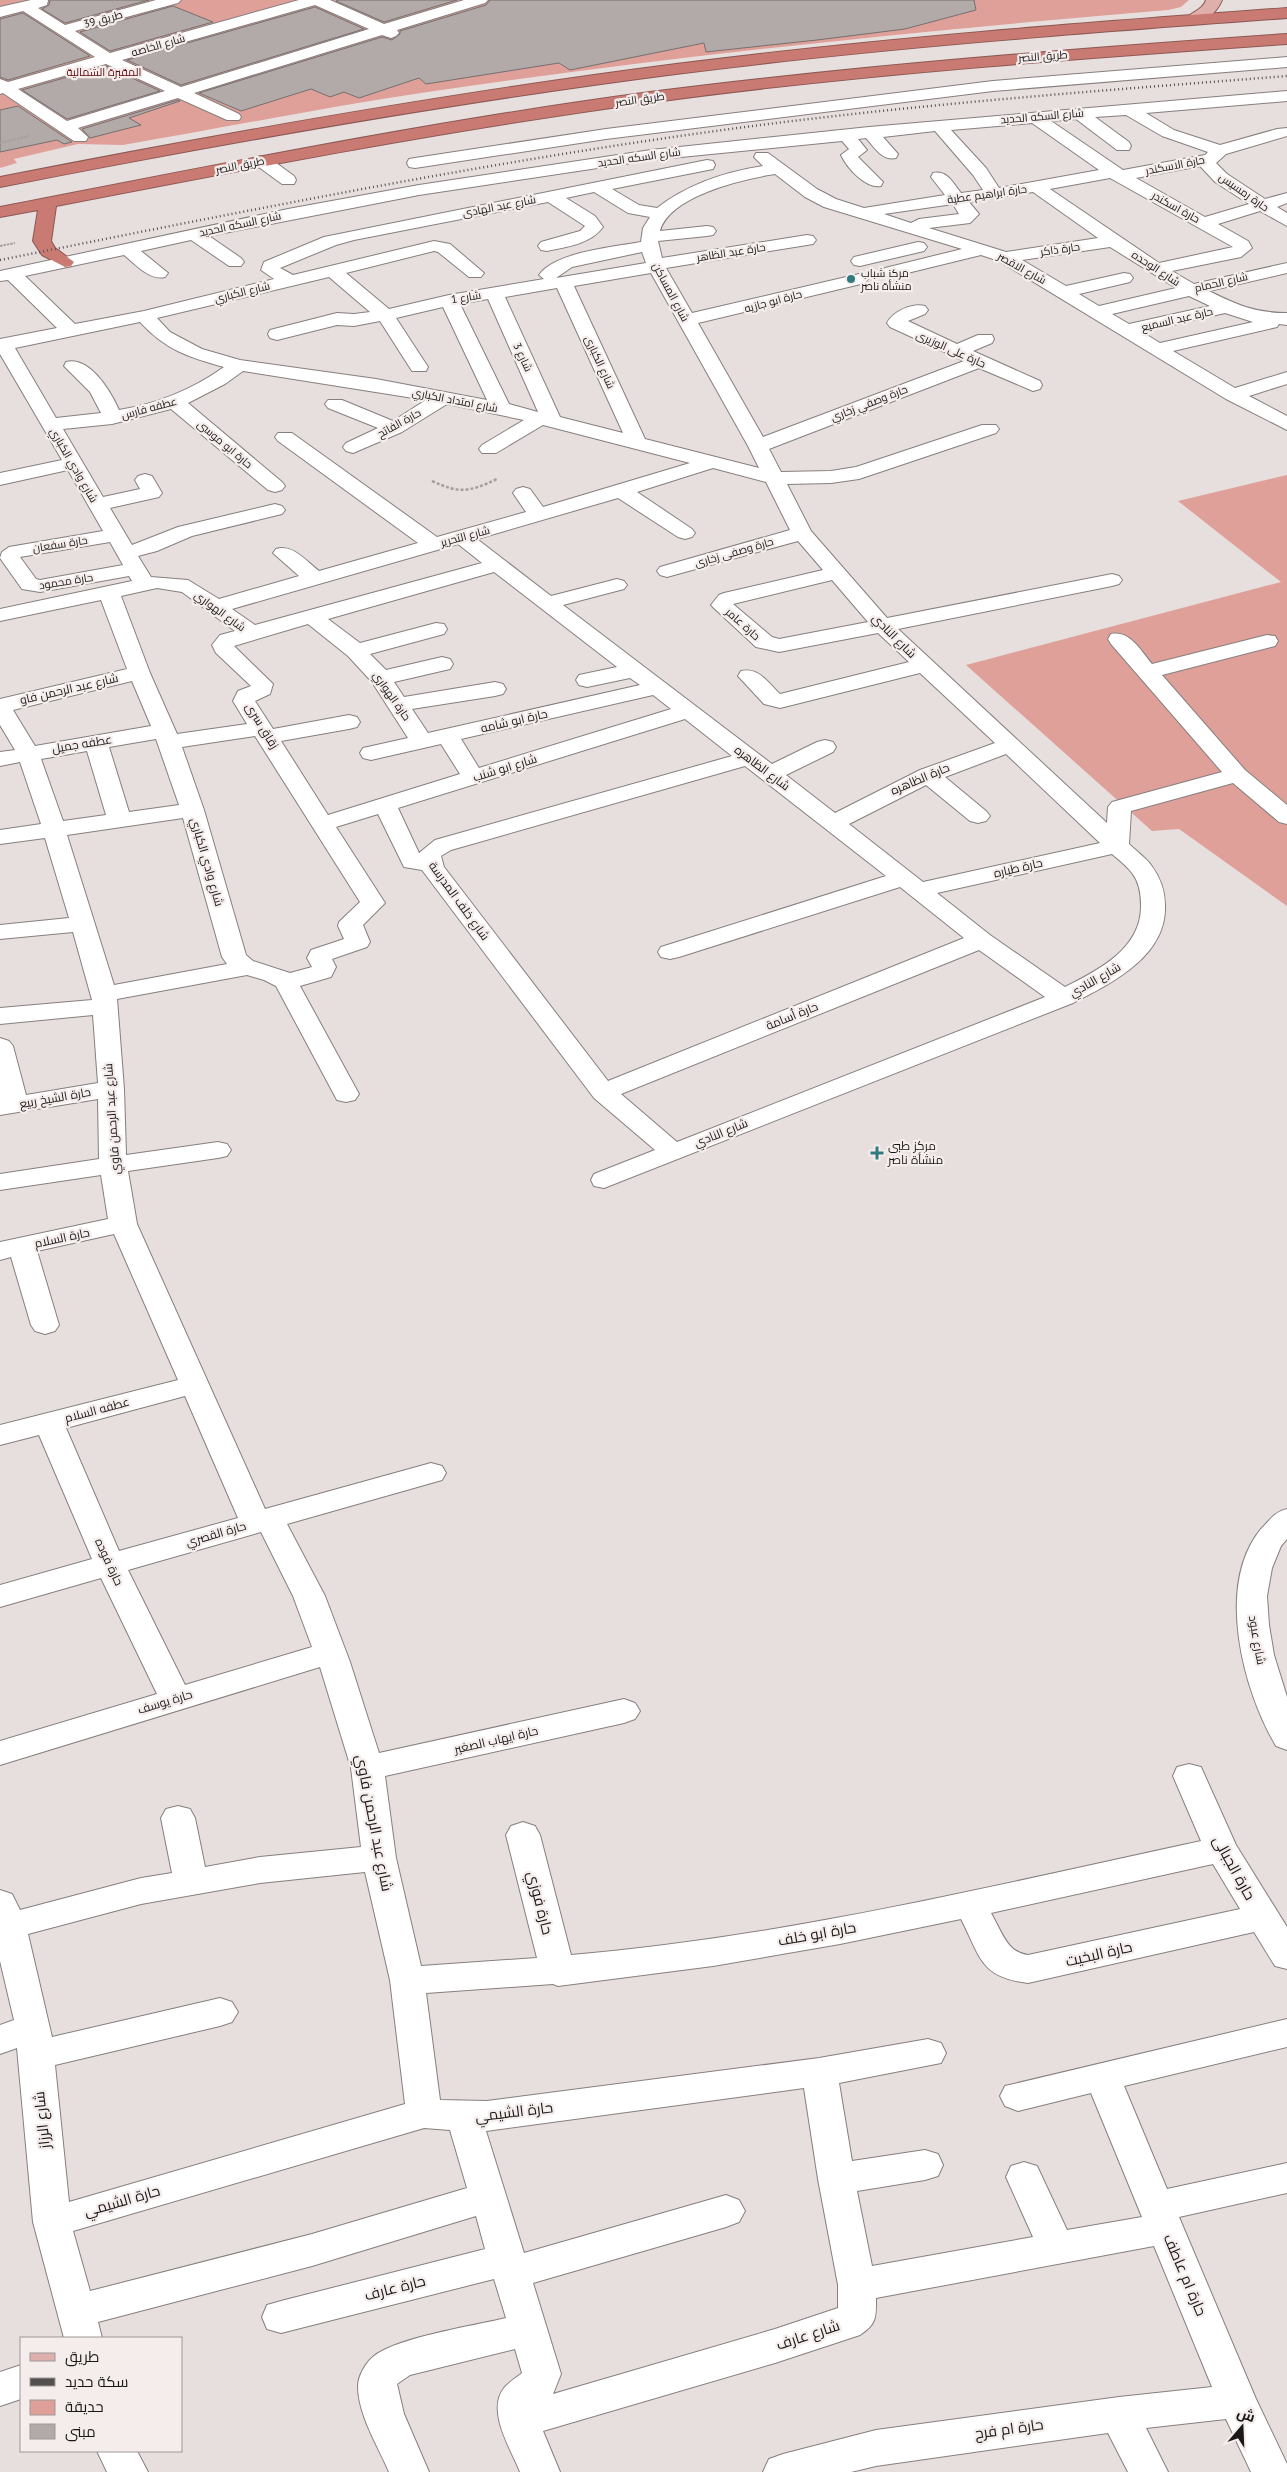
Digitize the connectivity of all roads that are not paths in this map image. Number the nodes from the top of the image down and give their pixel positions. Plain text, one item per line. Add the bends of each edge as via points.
1 (48, 0) edge
2 (172, 0) edge
3 (312, 0) edge
4 (480, 0) edge
5 (1214, 0) edge
6 (24, 6) junction
7 (0, 12) edge
8 (1287, 13) edge
9 (1192, 20) junction
10 (1109, 27) junction
11 (62, 30) junction
12 (384, 30) junction
13 (1287, 39) edge
14 (408, 40) dead end
15 (1152, 48) junction
16 (108, 59) junction
17 (1287, 62) edge
18 (2, 87) edge
19 (180, 92) junction
20 (1287, 96) edge
21 (1227, 100) junction
22 (1128, 109) junction
23 (1078, 113) junction
24 (1251, 114) dead end
25 (233, 117) dead end
26 (1034, 117) junction
27 (975, 122) junction
28 (1267, 123) dead end
29 (939, 126) junction
30 (66, 127) junction
31 (869, 132) junction
32 (1285, 133) edge
33 (846, 135) junction
34 (993, 140) dead end
35 (87, 141) dead end
36 (745, 144) junction
37 (1123, 146) dead end
38 (1220, 150) junction
39 (890, 154) dead end
40 (651, 155) junction
41 (760, 156) junction
42 (1204, 160) junction
43 (262, 161) junction
44 (415, 163) dead end
45 (776, 169) junction
46 (675, 171) junction
47 (1116, 174) junction
48 (939, 177) dead end
49 (288, 180) dead end
50 (0, 182) edge
51 (875, 182) dead end
52 (597, 186) junction
53 (1037, 187) junction
54 (419, 190) junction
55 (994, 194) junction
56 (551, 196) junction
57 (1287, 198) edge
58 (957, 199) junction
59 (364, 200) junction
60 (48, 203) junction
61 (1262, 206) junction
62 (634, 209) junction
63 (0, 212) edge
64 (288, 214) junction
65 (862, 214) junction
66 (452, 216) junction
67 (690, 219) dead end
68 (589, 220) junction
69 (1287, 221) edge
70 (1203, 223) junction
71 (905, 226) junction
72 (396, 227) junction
73 (654, 230) junction
74 (707, 231) dead end
75 (194, 234) junction
76 (951, 238) junction
77 (807, 240) dead end
78 (330, 241) junction
79 (1115, 241) junction
80 (547, 246) dead end
81 (126, 248) junction
82 (984, 249) junction
83 (1005, 257) junction
84 (65, 262) junction
85 (235, 262) dead end
86 (364, 263) junction
87 (656, 266) junction
88 (1287, 268) edge
89 (1158, 269) junction
90 (333, 271) junction
91 (891, 272) dead end
92 (160, 273) dead end
93 (474, 273) dead end
94 (6, 274) edge
95 (1124, 278) dead end
96 (291, 280) junction
97 (555, 283) junction
98 (1189, 289) junction
99 (1063, 292) junction
100 (494, 293) junction
101 (449, 300) junction
102 (1228, 307) junction
103 (919, 310) dead end
104 (1096, 312) junction
105 (385, 315) junction
106 (144, 316) junction
107 (686, 320) junction
108 (1283, 320) edge
109 (1126, 330) junction
110 (71, 331) junction
111 (277, 334) dead end
112 (986, 339) dead end
113 (2, 345) edge
114 (1158, 349) junction
115 (956, 351) junction
116 (980, 361) junction
117 (239, 365) junction
118 (73, 366) dead end
119 (419, 367) dead end
120 (1287, 378) edge
121 (1033, 385) dead end
122 (1233, 395) junction
123 (444, 397) junction
124 (175, 402) junction
125 (335, 404) dead end
126 (501, 408) junction
127 (112, 418) junction
128 (547, 420) junction
129 (50, 424) junction
130 (1287, 424) edge
131 (395, 428) junction
132 (989, 429) dead end
133 (285, 437) dead end
134 (638, 443) junction
135 (758, 446) junction
136 (353, 447) dead end
137 (489, 449) dead end
138 (714, 462) junction
139 (74, 463) junction
140 (773, 478) junction
141 (0, 479) edge
142 (145, 480) dead end
143 (275, 486) dead end
144 (622, 492) junction
145 (523, 493) dead end
146 (97, 504) junction
147 (275, 510) dead end
148 (539, 516) junction
149 (802, 532) junction
150 (685, 533) dead end
151 (116, 535) junction
152 (461, 537) junction
153 (435, 545) junction
154 (283, 554) dead end
155 (10, 559) joint
156 (497, 565) junction
157 (136, 569) junction
158 (667, 571) dead end
159 (836, 573) junction
160 (315, 578) junction
161 (1112, 580) dead end
162 (617, 585) dead end
163 (109, 592) junction
164 (547, 603) junction
165 (215, 607) junction
166 (0, 615) edge
167 (312, 617) junction
168 (882, 625) junction
169 (436, 629) dead end
170 (252, 633) junction
171 (1120, 639) dead end
172 (1267, 641) dead end
173 (356, 651) junction
174 (442, 664) dead end
175 (924, 665) junction
176 (635, 670) junction
177 (1148, 672) junction
178 (138, 673) junction
179 (749, 676) dead end
180 (381, 678) junction
181 (587, 680) dead end
182 (658, 687) junction
183 (495, 689) dead end
184 (400, 704) junction
185 (0, 706) edge
186 (688, 711) junction
187 (546, 714) junction
188 (349, 722) dead end
189 (266, 732) junction
190 (448, 736) junction
191 (167, 737) junction
192 (96, 742) junction
193 (422, 742) junction
194 (1011, 745) junction
195 (571, 747) junction
196 (825, 747) dead end
197 (371, 753) dead end
198 (8, 756) edge
199 (750, 758) junction
200 (770, 774) junction
201 (928, 775) junction
202 (1237, 775) junction
203 (474, 778) junction
204 (386, 806) junction
205 (192, 810) junction
206 (978, 816) dead end
207 (1287, 818) edge
208 (119, 819) junction
209 (834, 823) junction
210 (322, 824) junction
211 (54, 829) junction
212 (0, 837) edge
213 (1117, 846) junction
214 (428, 863) junction
215 (912, 884) junction
216 (81, 924) junction
217 (0, 932) edge
218 (981, 940) junction
219 (670, 952) dead end
220 (247, 968) junction
221 (286, 982) junction
222 (1064, 998) junction
223 (105, 1000) junction
224 (0, 1016) edge
225 (0, 1046) edge
226 (111, 1089) junction
227 (603, 1092) junction
228 (346, 1094) dead end
229 (8, 1106) edge
230 (218, 1150) dead end
231 (673, 1152) junction
232 (113, 1165) junction
233 (604, 1180) dead end
234 (0, 1182) edge
235 (123, 1224) junction
236 (11, 1249) edge
237 (45, 1326) dead end
238 (193, 1385) junction
239 (49, 1423) junction
240 (0, 1435) edge
241 (431, 1473) dead end
242 (1287, 1519) edge
243 (263, 1520) junction
244 (110, 1565) junction
245 (0, 1596) edge
246 (329, 1653) junction
247 (1279, 1696) edge
248 (176, 1699) junction
249 (624, 1711) dead end
250 (1287, 1738) edge
251 (0, 1753) edge
252 (367, 1768) junction
253 (1189, 1776) dead end
254 (178, 1818) dead end
255 (523, 1835) dead end
256 (1221, 1849) junction
257 (379, 1858) junction
258 (191, 1883) junction
259 (969, 1903) junction
260 (5, 1914) edge
261 (1262, 1917) junction
262 (1287, 1956) edge
263 (558, 1972) junction
264 (407, 1980) junction
265 (220, 2012) dead end
266 (1287, 2033) edge
267 (0, 2040) edge
268 (34, 2041) junction
269 (928, 2053) dead end
270 (819, 2072) junction
271 (1102, 2077) junction
272 (1018, 2096) dead end
273 (424, 2113) junction
274 (464, 2117) junction
275 (925, 2166) dead end
276 (1024, 2177) dead end
277 (1287, 2178) edge
278 (836, 2180) junction
279 (489, 2197) junction
280 (726, 2211) dead end
281 (1161, 2218) junction
282 (52, 2222) junction
283 (1057, 2248) junction
284 (510, 2266) junction
285 (857, 2285) junction
286 (282, 2317) dead end
287 (79, 2325) edge
288 (528, 2329) junction
289 (20, 2382) edge
290 (0, 2390) edge
291 (1237, 2400) junction
292 (1119, 2414) junction
293 (519, 2421) junction
294 (118, 2452) edge
295 (1274, 2460) edge
296 (128, 2472) edge
297 (409, 2472) edge
298 (540, 2472) edge
299 (783, 2472) edge
300 (1148, 2472) edge

1 - 6 street
2 - 11 street, طريق 39
3 - 12 street
3 - 16 street, شارع الخاصه
4 - 12 street
5 - 9 main road via 1211,8
6 - 7 street
6 - 11 street
8 - 9 highway, طريق النصر
9 - 10 highway, طريق النصر
10 - 15 highway via 1150,33 1157,42
10 - 50 highway, طريق النصر via 941,39 592,80 400,108
11 - 16 street
12 - 14 street
12 - 19 street
13 - 15 highway, طريق النصر
15 - 43 highway, طريق النصر via 908,67 686,92 443,128
16 - 18 street, شارع الخاصه
16 - 19 street
17 - 44 street via 993,86 606,134
18 - 30 street
19 - 25 street
19 - 30 street
20 - 21 street, شارع السكه الحديد
21 - 22 street, شارع السكه الحديد
21 - 24 street
22 - 23 street, شارع السكه الحديد
22 - 38 street via 1168,134
23 - 26 street, شارع السكه الحديد
23 - 37 street
26 - 27 street, شارع السكه الحديد
26 - 47 street, حارة اسكندر
27 - 29 street, شارع السكه الحديد
27 - 34 street
28 - 32 street
29 - 31 street, شارع السكه الحديد
29 - 55 street via 980,172
30 - 35 street
31 - 33 street, شارع السكه الحديد
31 - 39 street
32 - 38 street, حارة الاسكندر
33 - 36 street, شارع السكه الحديد
33 - 51 street via 859,150 849,155 851,159
36 - 40 street, شارع السكه الحديد
36 - 41 street, شارع الاقصر
38 - 42 street, حارة الاسكندر via 1215,157
40 - 46 street
40 - 54 street, شارع السكه الحديد
41 - 45 street, شارع الاقصر
41 - 46 street, شارع عبد الهادى
42 - 47 street, حارة الاسكندر
42 - 61 street, حارة رمسيس via 1221,178
43 - 49 street
43 - 60 highway, طريق النصر
45 - 65 street, شارع الاقصر via 811,193
45 - 73 street via 752,172 702,188 679,200
46 - 52 street, شارع عبد الهادى
47 - 53 street, حارة ابراهيم عطية
47 - 70 street, حارة اسكندر
48 - 58 street
52 - 56 street, شارع عبد الهادى
52 - 62 street
53 - 55 street, حارة ابراهيم عطية
53 - 79 street, شارع الوحده
54 - 59 street, شارع السكه الحديد
54 - 66 street
55 - 58 street, حارة ابراهيم عطية
56 - 66 street, شارع عبد الهادى
56 - 68 street
57 - 61 street
58 - 65 street, حارة ابراهيم عطية
58 - 71 street via 969,212 969,217
59 - 64 street, شارع السكه الحديد
59 - 72 street
60 - 63 highway, طريق النصر
60 - 84 highway via 42,241 48,251
61 - 69 street, حارة رمسيس
61 - 70 street
62 - 68 street
62 - 73 street
64 - 75 street, شارع السكه الحديد
64 - 78 street
65 - 71 street, شارع الاقصر
66 - 72 street, شارع عبد الهادى
67 - 73 street
68 - 80 street via 594,227 586,235
70 - 89 street, حارة اسكندر via 1243,248 1236,253
71 - 76 street, شارع الاقصر
72 - 78 street, شارع عبد الهادى
73 - 74 street
73 - 87 street, شارع المساكن
73 - 97 street via 566,264 548,275
75 - 81 street, شارع السكه الحديد
75 - 85 street
76 - 82 street, شارع الاقصر
76 - 107 street, حارة ابو جازيه via 753,307
77 - 87 street, حارة عبد الظاهر
78 - 86 street
78 - 96 street, شارع عبد الهادى via 270,266 270,270
79 - 83 street, حارة ذاكر
79 - 89 street, شارع الوحده
81 - 84 street, شارع السكه الحديد
81 - 92 street
82 - 83 street, شارع الاقصر
82 - 91 street
83 - 99 street, شارع الاقصر
84 - 94 street, شارع السكه الحديد
86 - 90 street, شارع الكباري
86 - 93 street, شارع الكباري via 440,246
87 - 97 street, شارع 1
87 - 107 street, شارع المساكن
88 - 98 street, شارع الحمام
89 - 98 street, شارع الوحده
90 - 96 street, شارع الكباري
90 - 105 street
94 - 110 street
95 - 99 street
96 - 106 street, شارع الكباري
97 - 100 street, شارع 1
97 - 134 street, شارع الكبارى
98 - 102 street, شارع الوحده
98 - 104 street, شارع الحمام
99 - 104 street, شارع الاقصر
100 - 101 street, شارع 1
100 - 128 street, شارع 3
101 - 105 street, شارع 1
101 - 126 street
102 - 108 street, شارع الوحده via 1256,318
102 - 109 street, حارة عبد السميع
103 - 115 street, حارة على الوزيرى via 896,323
104 - 109 street, شارع الاقصر
105 - 111 street, شارع 1 via 337,319
105 - 119 street
106 - 110 street, شارع الكباري
106 - 117 street, شارع امتداد الكباري via 163,336 195,353
107 - 135 street, شارع المساكن
108 - 114 street
109 - 114 street, شارع الاقصر
110 - 113 street, شارع الكباري
112 - 115 street
113 - 129 street, شارع وادي الكباري
114 - 122 street, شارع الاقصر
115 - 116 street, حارة على الوزيرى
116 - 121 street, حارة على الوزيرى
116 - 135 street, حارة وصفي زخاري
117 - 123 street, شارع امتداد الكباري
117 - 124 street, عطفه فارس via 202,391
118 - 127 street via 106,399
120 - 122 street
122 - 130 street, شارع الاقصر
123 - 126 street, شارع امتداد الكباري
123 - 131 street, حارة الفاتح
124 - 127 street, عطفه فارس
124 - 143 street, حارة ابو موسى
125 - 131 street
126 - 128 street, شارع امتداد الكباري
127 - 129 street, عطفه فارس
128 - 134 street, شارع امتداد الكباري
128 - 137 street
129 - 139 street, شارع وادي الكباري
131 - 136 street, حارة الفاتح
132 - 140 street, شارع امتداد الكباري via 859,473
133 - 153 street
134 - 138 street, شارع امتداد الكباري
135 - 140 street, شارع المساكن
138 - 140 street, شارع امتداد الكباري
138 - 144 street, شارع التحرير
139 - 141 street
139 - 146 street, شارع وادي الكباري
140 - 149 street, شارع النادي
142 - 146 street via 152,493
144 - 148 street, شارع التحرير
144 - 150 street
145 - 148 street
146 - 151 street, شارع وادي الكباري
147 - 157 street via 185,531 150,547
148 - 152 street, شارع التحرير
149 - 158 street, حارة وصفى زخارى
149 - 159 street, شارع النادي
151 - 155 street, حارة سفعان via 16,551
151 - 157 street, شارع وادي الكباري
152 - 153 street, شارع التحرير
152 - 156 street, شارع الظاهره
153 - 160 street, شارع التحرير
154 - 160 street
155 - 157 street, حارة محمود via 26,583 35,586
156 - 164 street, شارع الظاهره
156 - 167 street, شارع الهواري
157 - 163 street, شارع الهواري
157 - 165 street, شارع الهواري via 181,584
159 - 168 street, شارع النادي
159 - 168 street, حارة عامر via 731,597 722,605 771,645 787,645
160 - 165 street, شارع التحرير
161 - 168 street
162 - 164 street
163 - 166 street, شارع الهواري
163 - 178 street, شارع وادي الكباري
164 - 176 street, شارع الظاهره
165 - 170 street, شارع الهواري
167 - 170 street, شارع الهواري
167 - 173 street, حارة الهواري
168 - 175 street, شارع النادي
169 - 173 street
170 - 189 street, زقاق سرى via 228,640 223,645 262,684 262,689 246,696 244,701
171 - 177 street
172 - 177 street
173 - 180 street, حارة الهواري
174 - 180 street
175 - 179 street via 787,701 772,699
175 - 194 street, شارع النادي
176 - 181 street
176 - 182 street, شارع الظاهره
177 - 202 street
178 - 185 street, شارع عبد الرحمن فاو
178 - 191 street, شارع وادي الكباري
180 - 184 street, حارة الهواري
182 - 186 street, شارع الظاهره
182 - 187 street, حارة ابو شامه
183 - 184 street
184 - 193 street, حارة الهواري
185 - 198 street, شارع عبد الرحمن فاوي
186 - 195 street, شارع ابو شنب
186 - 199 street, شارع الظاهره
187 - 190 street, حارة ابو شامه
187 - 195 street
188 - 189 street, عطفه جميل
189 - 191 street, عطفه جميل
189 - 210 street, زقاق سرى
190 - 193 street, حارة ابو شامه
190 - 203 street
191 - 192 street, عطفه جميل
191 - 205 street, شارع وادي الكباري
192 - 198 street, عطفه جميل
192 - 208 street
193 - 197 street, حارة ابو شامه
194 - 201 street, حارة الظاهره
194 - 213 street, شارع النادي
195 - 203 street, شارع ابو شنب
196 - 200 street
198 - 211 street, شارع عبد الرحمن فاوي
199 - 200 street, شارع الظاهره
199 - 214 street, شارع خلف المدرسة via 443,845 432,850
200 - 209 street, شارع الظاهره
201 - 206 street
201 - 209 street, حارة الظاهره via 865,803
202 - 207 street
202 - 213 street via 1120,807
203 - 204 street, شارع ابو شنب
204 - 210 street, شارع ابو شنب
204 - 214 street via 412,862
205 - 208 street
205 - 220 street, شارع وادي الكباري via 234,957
208 - 211 street
209 - 215 street, شارع الظاهره
210 - 221 street, زقاق سرى via 373,903 351,922 358,942 320,955 324,967 322,972
211 - 212 street
211 - 216 street, شارع عبد الرحمن فاوي
213 - 215 street, حارة طياره
213 - 222 street, شارع النادي via 1142,869 1153,893 1154,918 1144,942 1125,963
214 - 227 street, شارع خلف المدرسة
215 - 218 street, شارع الظاهره
215 - 219 street, حارة طياره
216 - 217 street
216 - 223 street, شارع عبد الرحمن فاوي
218 - 222 street, شارع الظاهره
218 - 227 street, حارة أسامة
220 - 221 street via 277,974
220 - 223 street
221 - 228 street
222 - 231 street, شارع النادي
223 - 224 street
223 - 226 street, شارع عبد الرحمن فاوي
225 - 229 street
226 - 229 street, حارة الشيخ ربيع
226 - 232 street, شارع عبد الرحمن فاوي
227 - 231 street, شارع خلف المدرسة
230 - 232 street
231 - 233 street, شارع النادي
232 - 234 street
232 - 235 street, شارع عبد الرحمن فاوي
235 - 236 street, حارة السلام
235 - 238 street, شارع عبد الرحمن فاوي
236 - 237 street
238 - 239 street, عطفه السلام
238 - 243 street, شارع عبد الرحمن فاوي
239 - 240 street, عطفه السلام
239 - 244 street, حارة فوده
241 - 243 street, حارة القصري
242 - 247 street, شارع عبود via 1274,1530 1255,1569 1251,1613 1265,1685
243 - 244 street, حارة القصري
243 - 246 street, شارع عبد الرحمن فاوي via 309,1596
244 - 245 street, حارة القصري
244 - 248 street, حارة فوده
246 - 248 street, حارة يوسف
246 - 252 street, شارع عبد الرحمن فاوي
247 - 250 street, شارع عبود
248 - 251 street, حارة يوسف
249 - 252 street, حارة ايهاب الصغير
252 - 257 street, شارع عبد الرحمن فاوي
253 - 256 street, حارة الجبالى
254 - 258 street
255 - 263 street, حارة فوزي
256 - 259 street, حارة ابو خلف
256 - 261 street, حارة الجبالى
257 - 258 street via 260,1870
257 - 264 street, شارع عبد الرحمن فاوي
258 - 260 street
259 - 261 street, حارة البخيت via 999,1959 1012,1967 1028,1970
259 - 263 street, حارة ابو خلف via 713,1952
260 - 268 street, شارع الرزاز
261 - 262 street, حارة الجبالى
263 - 264 street, حارة ابو خلف
264 - 273 street, شارع عبد الرحمن فاوي
265 - 268 street
266 - 271 street
267 - 268 street
268 - 282 street, شارع الرزاز
269 - 270 street, حارة الشيمي
270 - 274 street, حارة الشيمي
270 - 278 street, شارع عارف
271 - 272 street
271 - 281 street, حارة ام عاطف
273 - 274 street, حارة الشيمي
273 - 282 street, حارة الشيمي
274 - 279 street
275 - 278 street
276 - 283 street
277 - 281 street
278 - 285 street, شارع عارف
279 - 284 street
279 - 287 street
280 - 284 street, حارة عارف
281 - 283 street
281 - 291 street, حارة ام عاطف
282 - 287 street, شارع الرزاز
283 - 285 street
284 - 286 street, حارة عارف
284 - 288 street
285 - 293 street, شارع عارف via 857,2316 846,2323
288 - 293 street via 542,2374 540,2381 518,2400
288 - 297 street via 401,2360 386,2368 377,2382 378,2398
289 - 290 street
291 - 292 street, حارة ام فرح
291 - 295 street, حارة ام عاطف
292 - 299 street, حارة ام فرح via 876,2448
292 - 300 street
293 - 298 street
294 - 296 street

